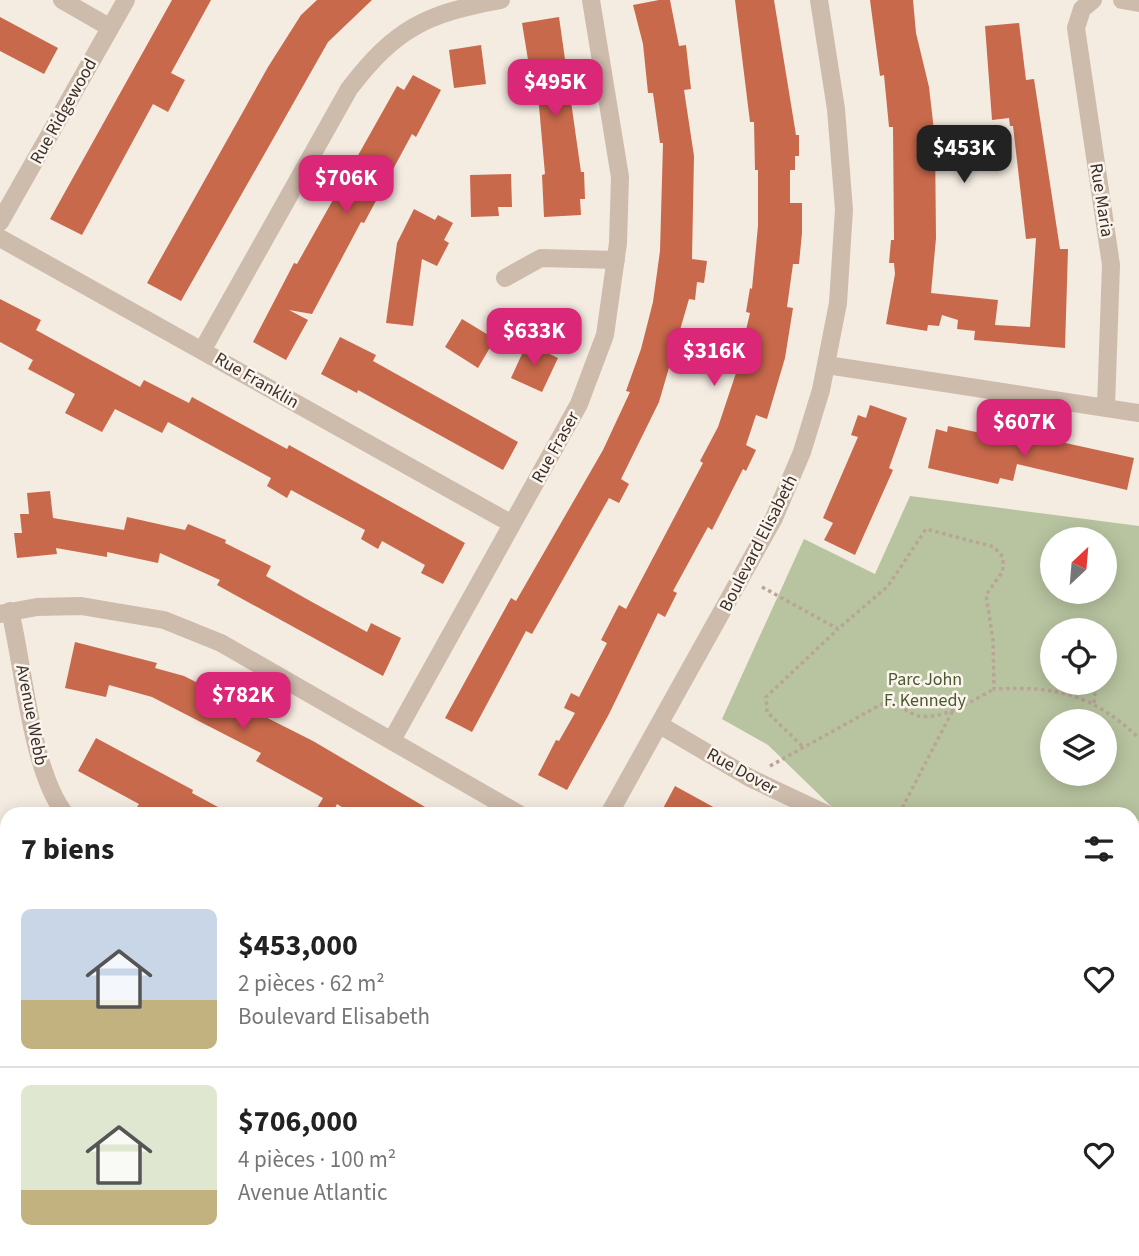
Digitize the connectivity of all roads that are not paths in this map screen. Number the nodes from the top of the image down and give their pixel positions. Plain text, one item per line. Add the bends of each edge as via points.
1 (62, 0) edge
2 (126, 0) edge
3 (501, 0) edge
4 (592, 0) edge
5 (819, 0) edge
6 (1093, 0) edge
7 (1122, 0) edge
8 (1139, 3) edge
9 (110, 27) junction
10 (0, 222) edge
11 (0, 238) edge
12 (616, 260) junction
13 (505, 278) dead end
14 (203, 349) junction
15 (827, 365) junction
16 (1106, 406) junction
17 (1139, 413) edge
18 (512, 524) junction
19 (5, 613) edge
20 (660, 725) junction
21 (391, 740) junction
22 (59, 807) edge
23 (507, 807) edge
24 (613, 807) edge
25 (811, 807) edge

1 - 9 street
2 - 9 street, Rue Ridgewood
3 - 14 street via 422,20 394,38 371,61 349,89
4 - 12 street, Rue Fraser via 620,177
5 - 15 street, Boulevard Elisabeth via 844,193 841,282
6 - 16 street, Rue Maria via 1082,9 1076,28 1111,265
7 - 8 street
9 - 10 street, Rue Ridgewood
11 - 14 street, Rue Franklin
12 - 13 street via 541,258
12 - 18 street, Rue Fraser via 605,335 579,404
14 - 18 street, Rue Franklin
15 - 16 street
15 - 20 street, Boulevard Elisabeth via 782,503
16 - 17 street
18 - 21 street, Rue Fraser
19 - 21 street via 81,606 164,620 221,643
19 - 22 street, Avenue Webb via 40,761 50,795
20 - 24 street, Boulevard Elisabeth
20 - 25 street, Rue Dover via 750,778
21 - 23 street

